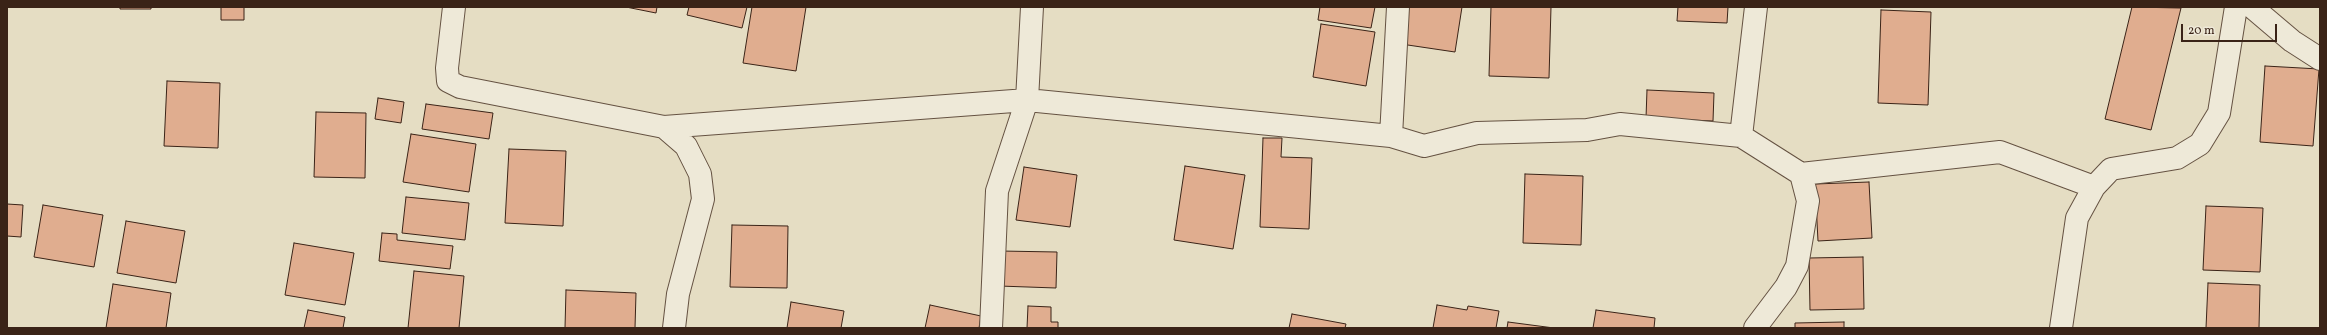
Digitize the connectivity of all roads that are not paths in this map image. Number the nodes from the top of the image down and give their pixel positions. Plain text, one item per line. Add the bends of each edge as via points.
1 (454, 7) edge
2 (1032, 7) edge
3 (1398, 7) edge
4 (1756, 7) edge
5 (2236, 7) edge
6 (2252, 7) edge
7 (2320, 59) edge
8 (1027, 100) junction
9 (664, 127) junction
10 (1391, 136) junction
11 (1741, 136) junction
12 (1801, 174) junction
13 (2094, 187) junction
14 (674, 328) edge
15 (991, 328) edge
16 (1755, 328) edge
17 (2061, 328) edge

1 - 9 street via 447,68 448,81 460,87
2 - 8 street
3 - 10 street
4 - 11 street
5 - 13 street via 2219,113 2200,144 2177,158 2111,169
6 - 7 street via 2292,41
8 - 9 street
8 - 10 street
8 - 15 street via 997,191
9 - 14 street via 686,146 700,174 703,199 678,294
10 - 11 street via 1424,146 1477,133 1587,130 1620,124
11 - 12 street
12 - 13 street via 2000,152
12 - 16 street via 1808,201 1797,266 1786,287
13 - 17 street via 2077,218

